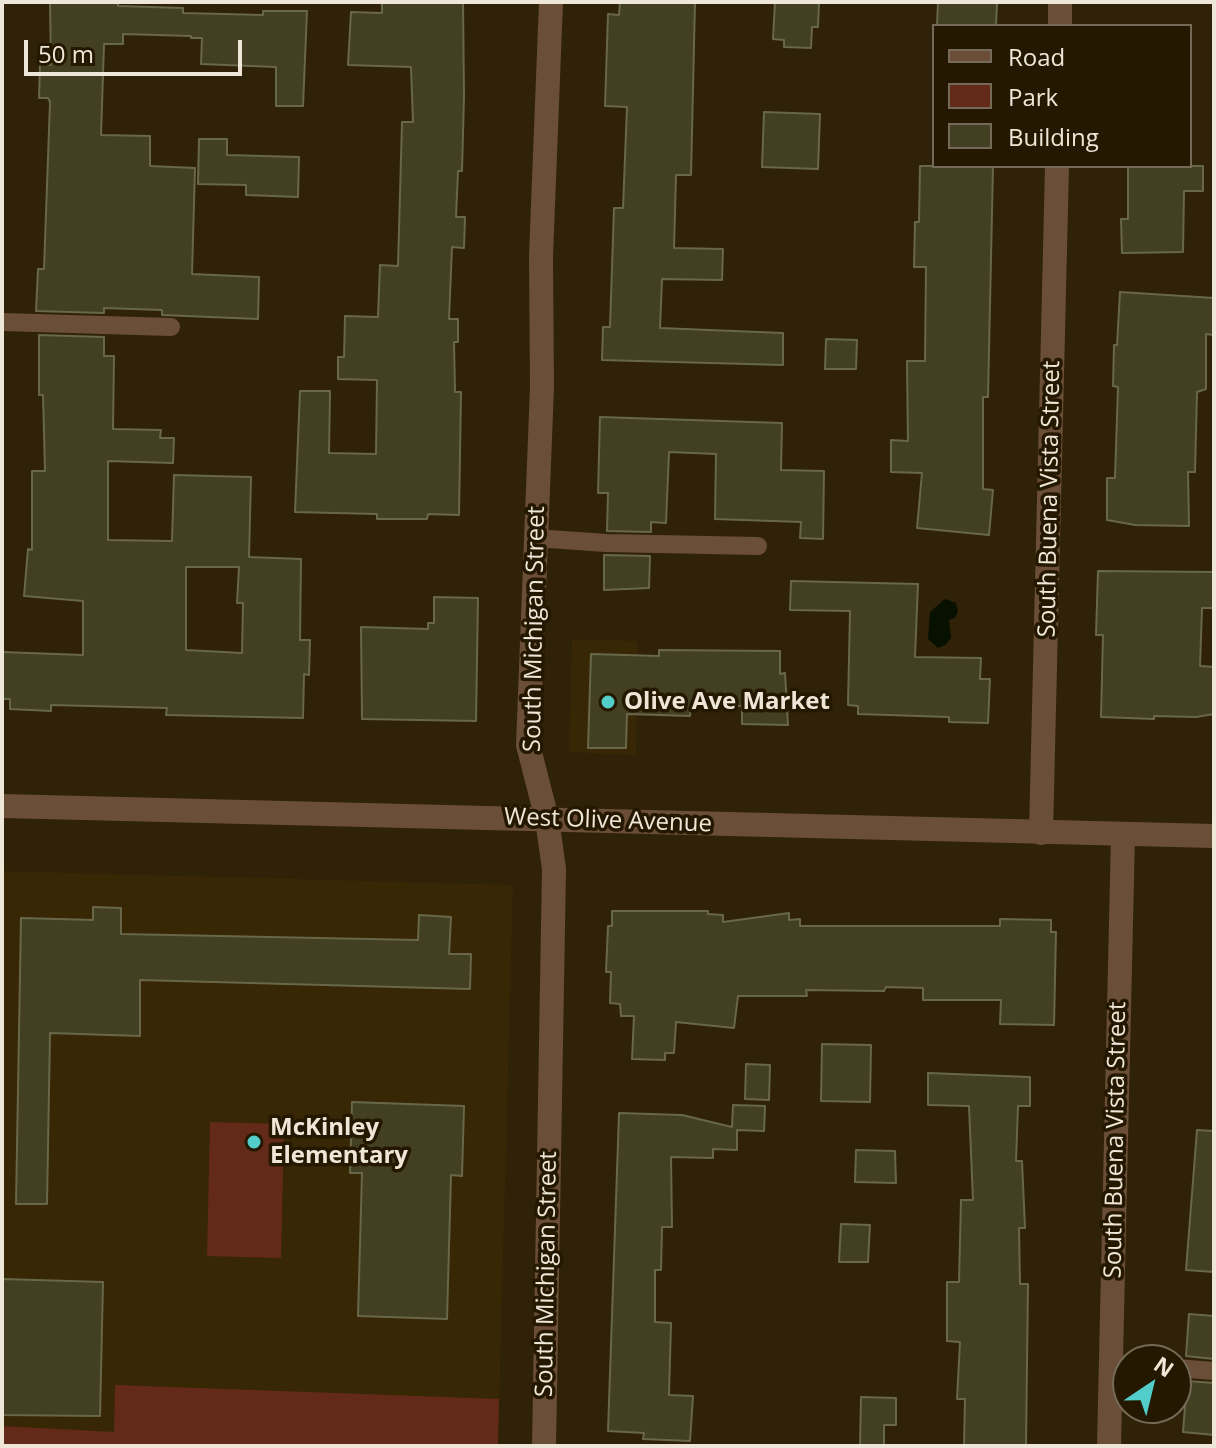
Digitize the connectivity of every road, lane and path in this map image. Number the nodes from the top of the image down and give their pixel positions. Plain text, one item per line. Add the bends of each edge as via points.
1 (551, 2) edge
2 (1060, 2) edge
3 (1060, 24) edge
4 (1057, 168) edge
5 (2, 322) edge
6 (171, 327) dead end
7 (535, 538) junction
8 (758, 546) dead end
9 (2, 806) edge
10 (547, 819) junction
11 (1041, 833) junction
12 (1123, 834) junction
13 (1214, 836) edge
14 (1119, 1344) edge
15 (1192, 1369) edge
16 (1214, 1371) edge
17 (1112, 1421) edge
18 (544, 1446) edge
19 (1109, 1446) edge

1 - 7 street, South Michigan Street
2 - 3 street
4 - 11 street, South Buena Vista Street
5 - 6 lane
7 - 8 lane
7 - 10 street, South Michigan Street via 528,745
9 - 10 street, West Olive Avenue
10 - 11 street, West Olive Avenue
10 - 18 street, South Michigan Street via 554,869
11 - 12 street, West Olive Avenue
12 - 13 street, West Olive Avenue
12 - 14 street, South Buena Vista Street
15 - 16 lane
17 - 19 street, South Buena Vista Street

